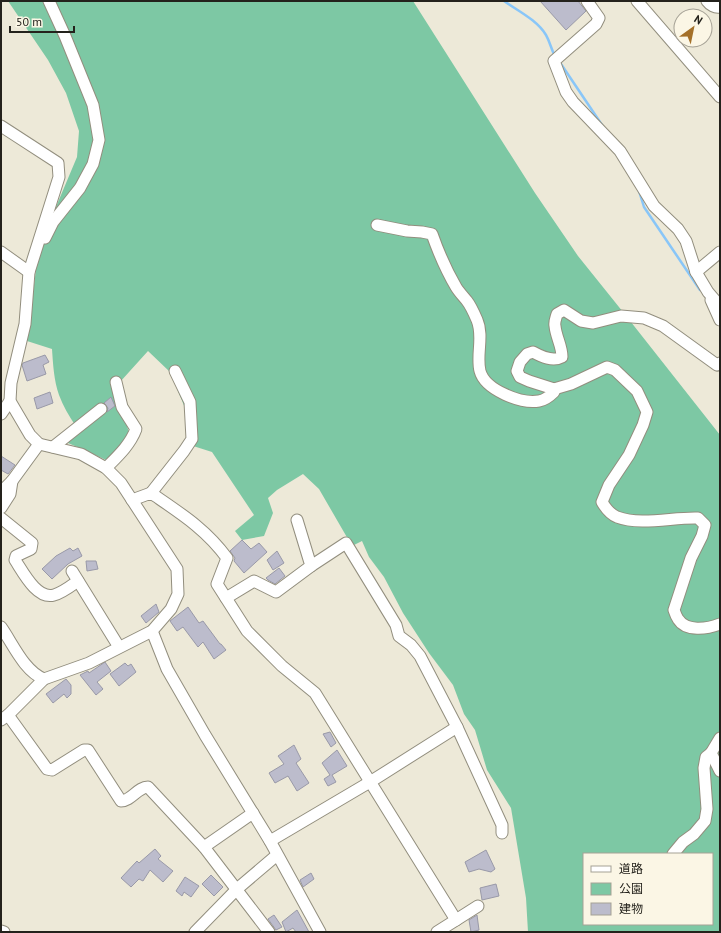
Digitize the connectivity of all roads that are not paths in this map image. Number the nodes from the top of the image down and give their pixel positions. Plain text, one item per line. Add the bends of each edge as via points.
1 (49, 1) edge
2 (587, 1) edge
3 (637, 1) edge
4 (707, 1) edge
5 (720, 7) edge
6 (720, 97) edge
7 (1, 126) edge
8 (378, 224) dead end
9 (1, 252) edge
10 (720, 252) edge
11 (33, 259) junction
12 (29, 272) junction
13 (696, 272) junction
14 (708, 292) junction
15 (720, 306) edge
16 (720, 320) edge
17 (719, 365) edge
18 (175, 371) dead end
19 (116, 382) dead end
20 (554, 389) junction
21 (7, 394) edge
22 (102, 409) dead end
23 (1, 414) edge
24 (39, 444) junction
25 (53, 447) junction
26 (106, 468) junction
27 (12, 481) junction
28 (1, 492) edge
29 (150, 493) junction
30 (132, 500) junction
31 (1, 508) edge
32 (1, 518) edge
33 (297, 520) dead end
34 (312, 566) junction
35 (72, 571) dead end
36 (78, 581) junction
37 (226, 598) junction
38 (720, 624) edge
39 (1, 627) edge
40 (152, 631) junction
41 (119, 647) junction
42 (44, 679) junction
43 (5, 717) edge
44 (457, 727) junction
45 (720, 738) edge
46 (711, 753) junction
47 (720, 771) edge
48 (370, 782) junction
49 (253, 813) junction
50 (502, 833) dead end
51 (270, 841) junction
52 (204, 847) junction
53 (674, 853) edge
54 (277, 855) junction
55 (237, 889) junction
56 (478, 906) dead end
57 (456, 920) junction
58 (1, 930) edge
59 (4, 932) edge
60 (195, 932) edge
61 (269, 932) edge
62 (320, 932) edge
63 (437, 932) edge

1 - 11 street via 93,105 99,140 93,164 80,188 53,222
2 - 13 street via 599,18 596,24 554,61 566,92 620,151 654,206 678,229 686,241
3 - 6 street
4 - 5 street via 717,8
7 - 11 street via 58,163 59,177
8 - 20 street via 432,234 456,288 468,302 478,321 480,372 486,382 500,392 522,401 548,398
9 - 12 street
10 - 13 street
11 - 12 street
12 - 21 street via 25,324
13 - 14 street
14 - 15 street
14 - 16 street
17 - 20 street via 663,326 644,318 621,316 593,323 581,321 564,310 558,314 554,325 562,357 556,360 533,352 527,354 520,362 517,371 520,377
18 - 29 street via 190,402 192,439
19 - 26 street via 122,407 136,429 125,449
20 - 38 street via 571,384 606,367 615,370 637,391 647,412 643,425 602,502 608,511 617,517 638,521 698,518 705,525 674,610 678,620 687,627 700,629
21 - 23 street
21 - 24 street via 30,435
22 - 25 street
24 - 25 street
24 - 27 street
25 - 26 street via 81,454
26 - 30 street
27 - 28 street
27 - 31 street via 10,494
29 - 30 street
29 - 37 street via 195,523 217,544 227,558 217,584
30 - 40 street via 177,569 178,594 171,609
32 - 36 street via 32,543 31,549 16,556 15,560 37,592 48,597 56,595
33 - 34 street
34 - 37 street via 276,592 254,581
34 - 44 street via 346,544 396,625 399,636 420,656
35 - 36 street
36 - 41 street
37 - 48 street via 247,631 282,666 315,693
39 - 42 street via 26,664 37,676
40 - 41 street
40 - 49 street via 167,669
41 - 42 street via 89,663
42 - 43 street
43 - 52 street via 47,769 52,770 88,750 121,801 148,787
44 - 48 street
44 - 50 street via 502,826
45 - 46 street
46 - 47 street
46 - 53 street via 706,757 704,768 707,809 705,821
48 - 51 street
48 - 57 street
49 - 51 street
49 - 52 street
51 - 54 street
52 - 55 street
54 - 55 street
54 - 62 street
55 - 60 street
55 - 61 street
56 - 57 street
57 - 63 street
58 - 59 street

